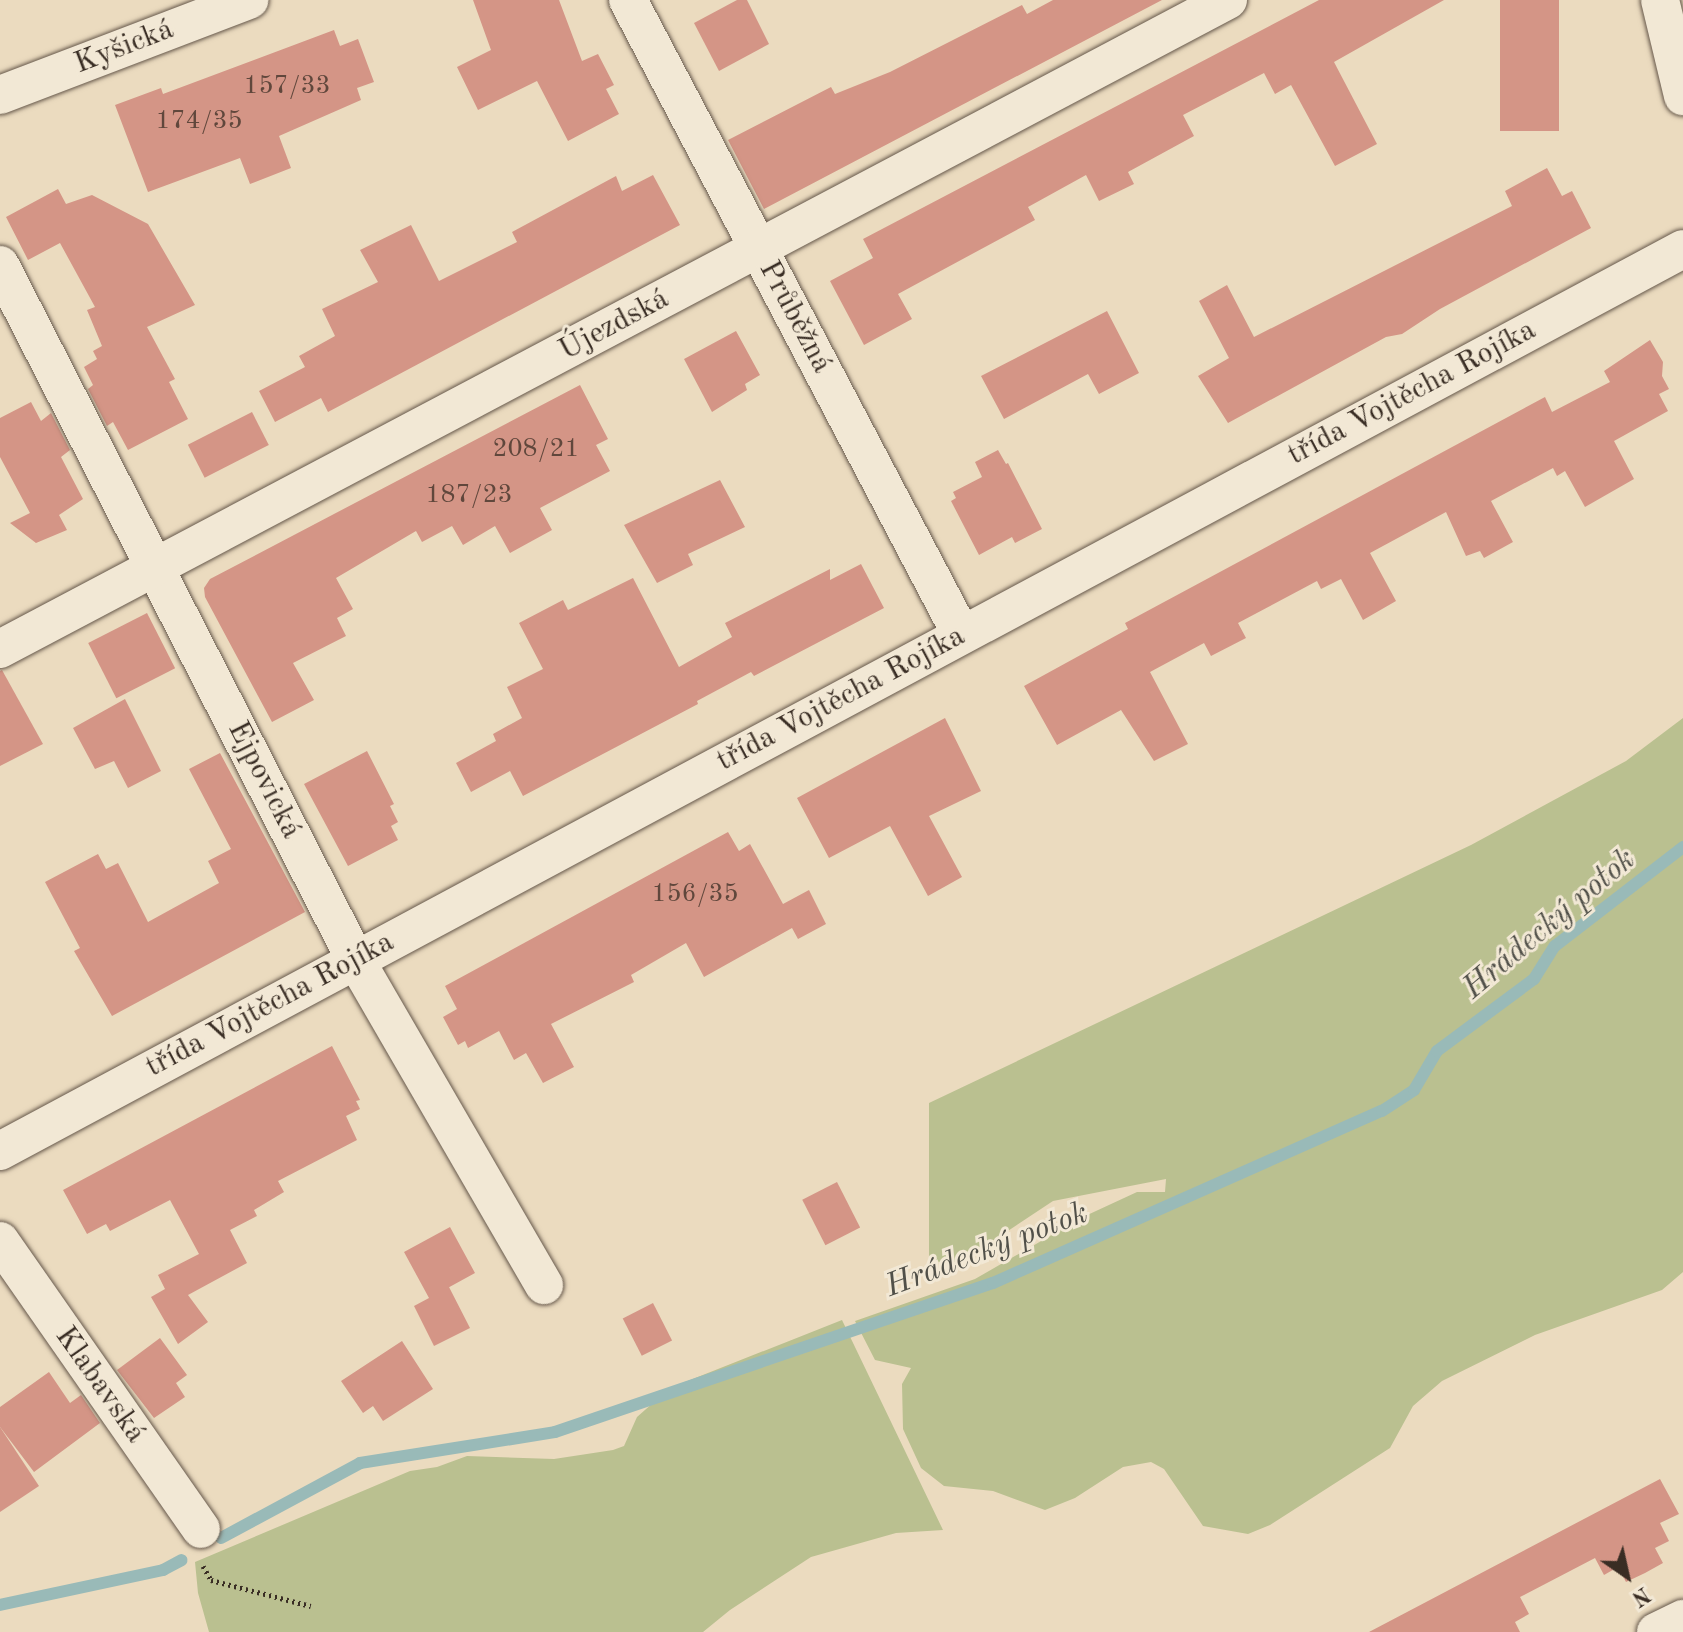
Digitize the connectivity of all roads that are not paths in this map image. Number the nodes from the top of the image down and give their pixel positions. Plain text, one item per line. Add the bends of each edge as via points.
1 (249, 0) edge
2 (628, 0) edge
3 (1228, 0) edge
4 (1660, 0) edge
5 (0, 95) edge
6 (1683, 96) edge
7 (759, 248) junction
8 (1683, 249) edge
9 (0, 265) edge
10 (156, 568) junction
11 (961, 634) junction
12 (0, 649) edge
13 (355, 959) junction
14 (0, 1151) edge
15 (0, 1241) edge
16 (544, 1285) dead end
17 (201, 1529) road end
18 (1683, 1619) edge
19 (1656, 1632) edge

1 - 5 street, Kyšická
2 - 7 street, Průběžná
3 - 7 street, Újezdská
4 - 6 street
7 - 10 street, Újezdská
7 - 11 street, Průběžná
8 - 11 street, třída Vojtěcha Rojíka
9 - 10 street, Ejpovická
10 - 12 street, Újezdská
10 - 13 street, Ejpovická
11 - 13 street, třída Vojtěcha Rojíka
13 - 14 street, třída Vojtěcha Rojíka
13 - 16 street, Ejpovická
15 - 17 street, Klabavská
18 - 19 street

